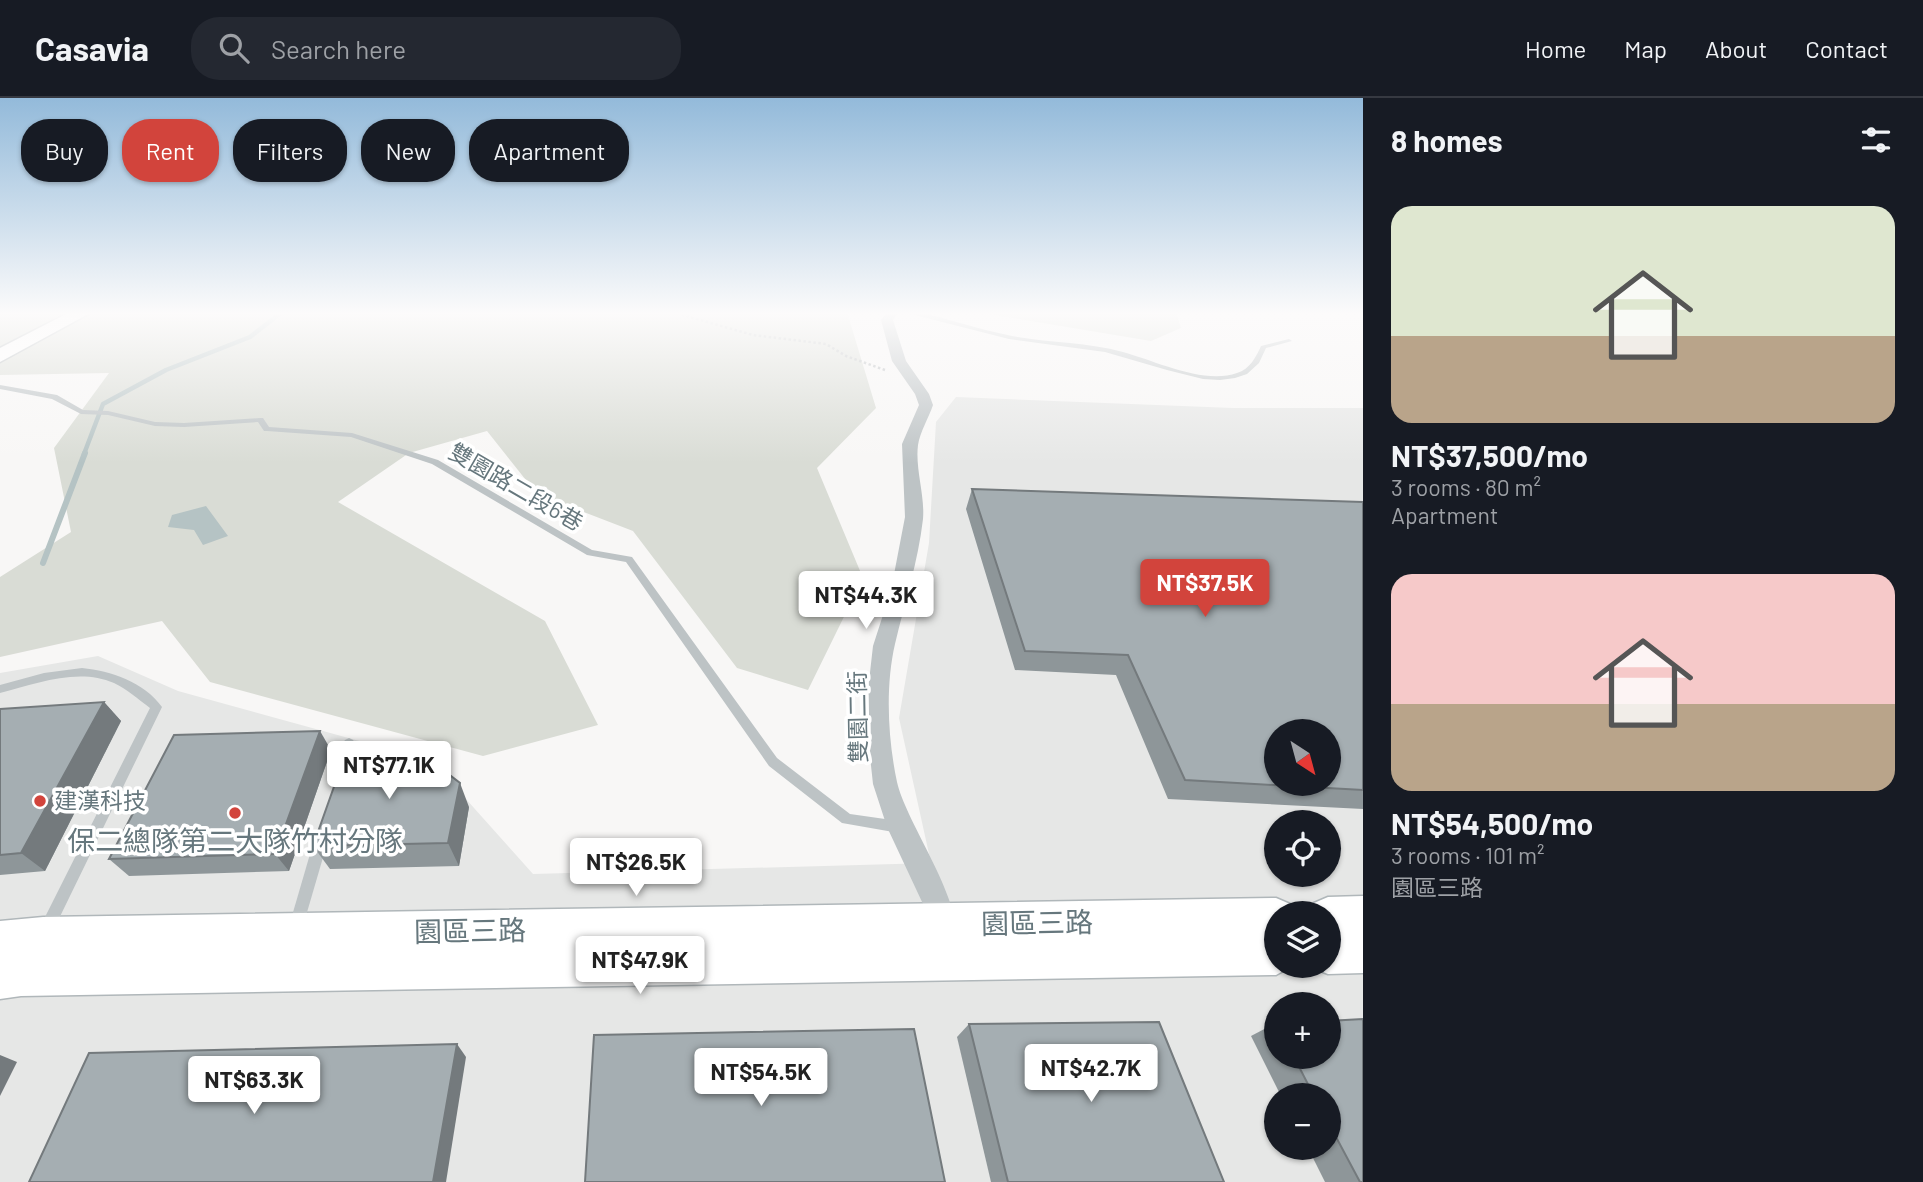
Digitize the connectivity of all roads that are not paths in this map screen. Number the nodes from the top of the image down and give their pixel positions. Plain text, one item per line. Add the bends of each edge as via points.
1 (900, 363) edge
2 (1151, 363) edge
3 (1255, 363) edge
4 (0, 387) edge
5 (0, 689) edge
6 (348, 743) dead end
7 (334, 794) edge
8 (327, 820) edge
9 (900, 827) junction
10 (1363, 916) edge
11 (1341, 917) edge
12 (1264, 919) edge
13 (946, 942) junction
14 (1363, 952) edge
15 (288, 953) junction
16 (1341, 953) edge
17 (1264, 954) edge
18 (21, 959) edge

1 - 9 street, 雙園二街 via 926,405 910,444 914,517 901,590 884,646 879,690 885,784
2 - 3 lane via 1216,377 1236,376
4 - 9 lane, 雙園路二段6巷 via 40,393 81,412 155,424 260,420 267,429 352,435 435,462 590,553 629,559 773,762 847,819
5 - 18 lane via 81,672 114,676 156,707
6 - 7 lane
8 - 15 lane
9 - 13 street, 雙園二街 via 937,902
10 - 11 street
12 - 13 street, 園區三路
13 - 15 street, 園區三路
13 - 17 street, 園區三路
14 - 16 street
15 - 18 street, 園區三路

